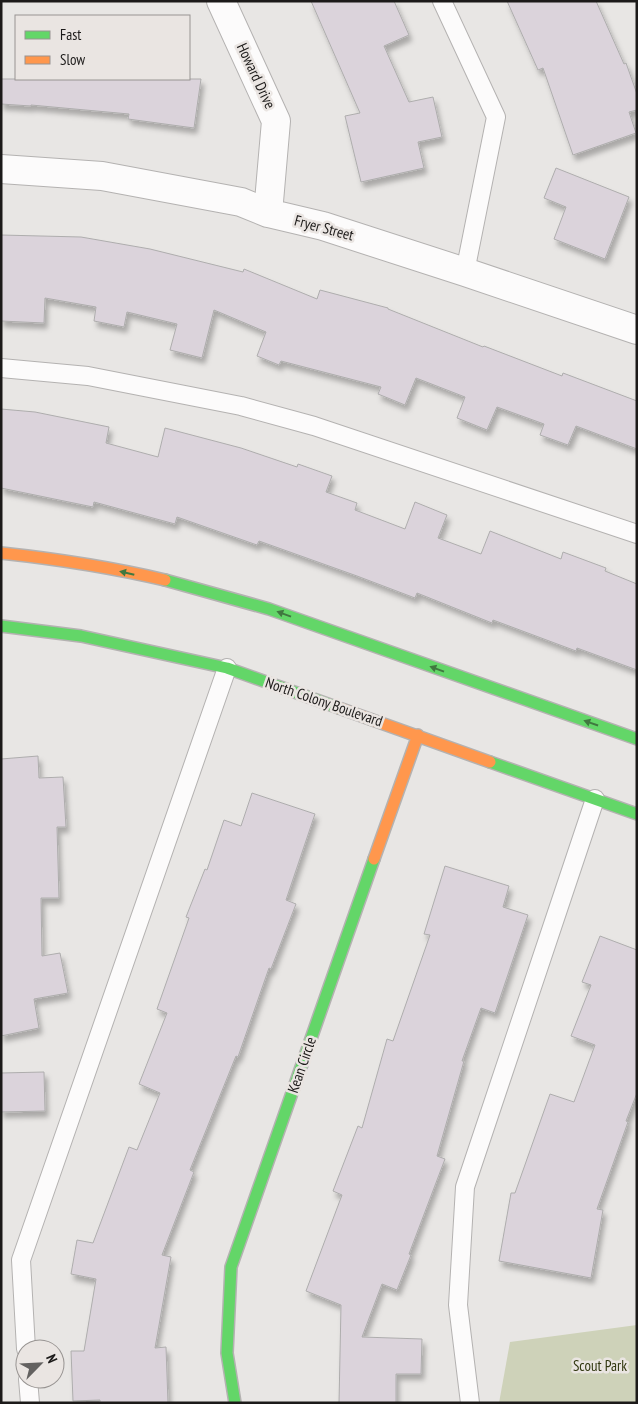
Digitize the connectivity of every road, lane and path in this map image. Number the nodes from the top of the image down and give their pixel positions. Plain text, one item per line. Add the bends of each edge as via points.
1 (221, 1) edge
2 (442, 1) edge
3 (1, 169) edge
4 (268, 213) junction
5 (465, 272) junction
6 (637, 330) edge
7 (1, 368) edge
8 (637, 534) edge
9 (1, 552) edge
10 (1, 626) edge
11 (227, 668) junction
12 (418, 735) junction
13 (637, 739) edge
14 (595, 799) junction
15 (637, 814) edge
16 (25, 1339) edge
17 (29, 1389) edge
18 (30, 1403) edge
19 (235, 1403) edge
20 (470, 1403) edge

1 - 4 street, Howard Drive via 276,121
2 - 5 lane via 496,117
3 - 4 street, Fryer Street via 102,176 241,202
4 - 5 street, Fryer Street via 323,226
5 - 6 street, Fryer Street
7 - 8 lane via 88,376 241,406 314,426
13 -> 9 street via 214,592 99,566
10 - 11 street, North Colony Boulevard via 81,636
11 - 12 street, North Colony Boulevard
11 - 16 lane via 21,1260
12 - 14 street, North Colony Boulevard
12 - 19 street, Kean Circle via 231,1267 226,1353
14 - 15 street, North Colony Boulevard
14 - 20 lane via 465,1188 458,1305
17 - 18 lane

